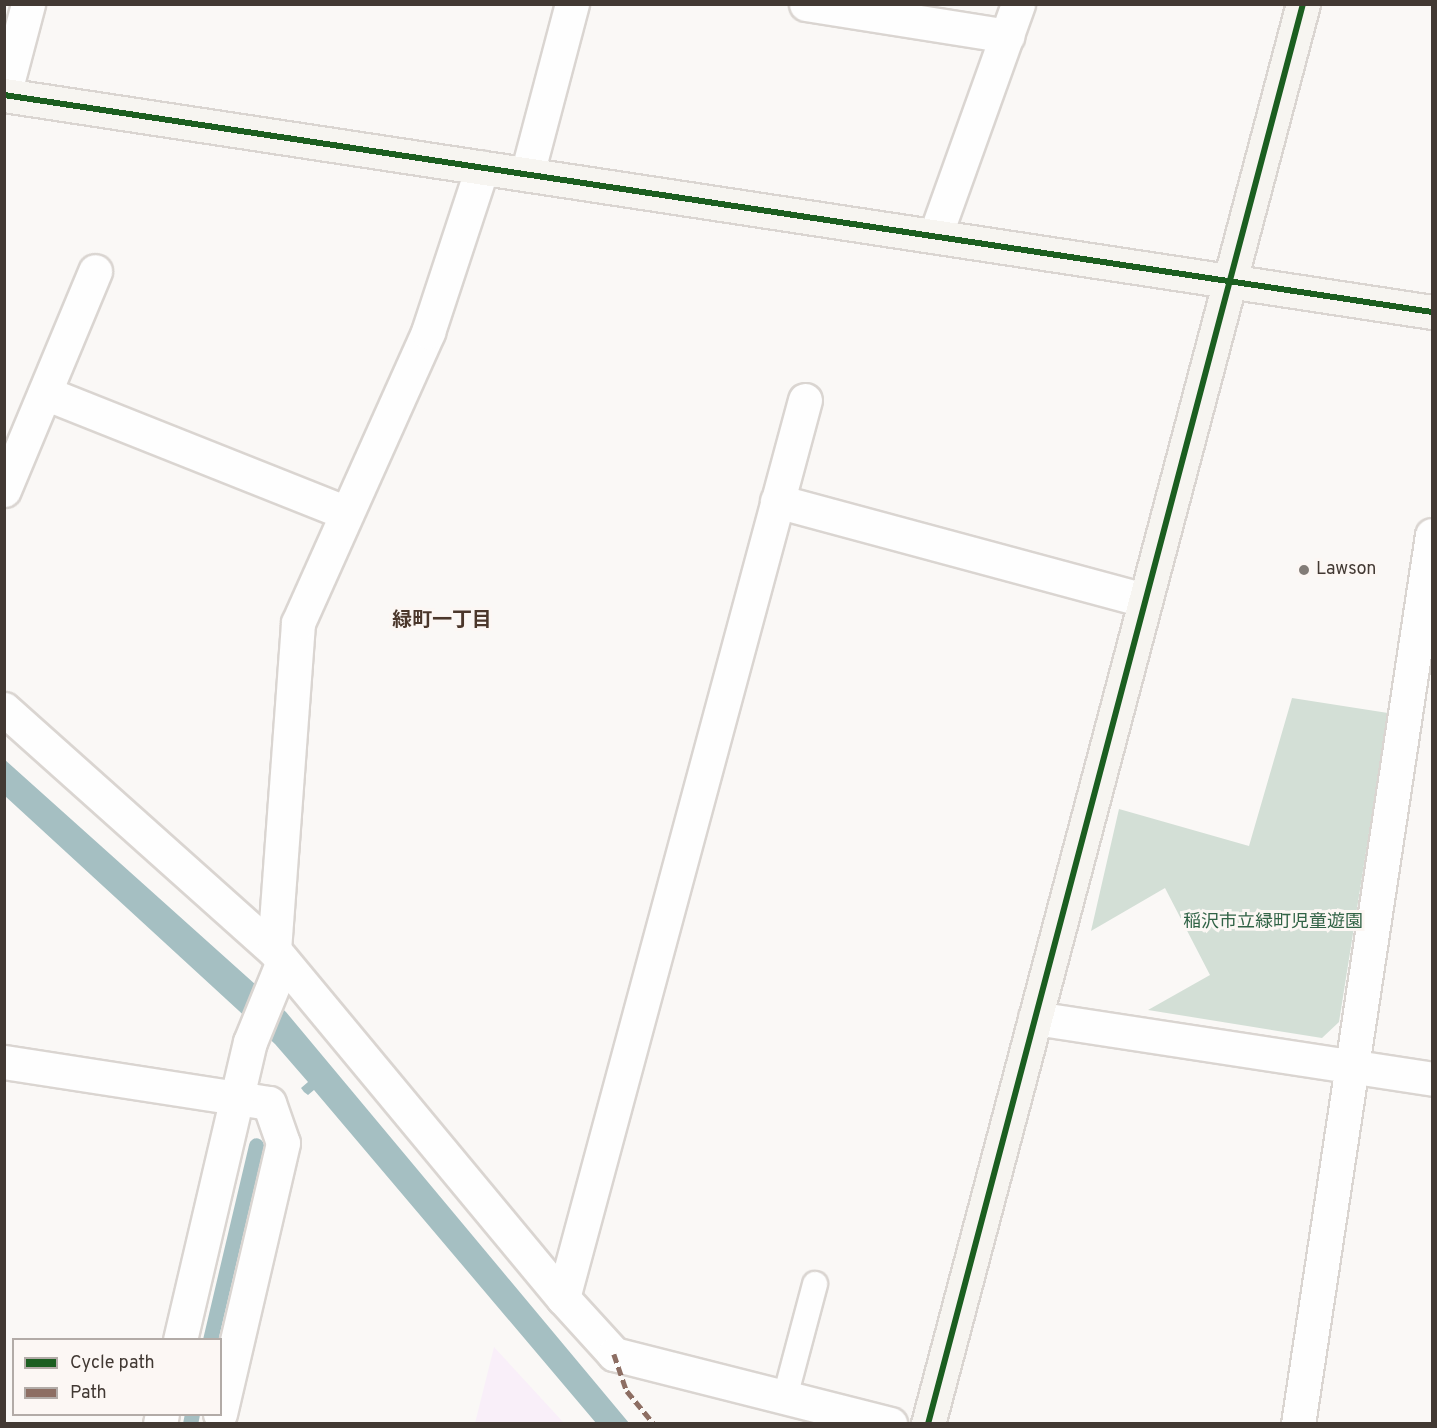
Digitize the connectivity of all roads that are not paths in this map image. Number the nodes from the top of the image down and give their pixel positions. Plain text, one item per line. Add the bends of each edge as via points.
1 (28, 4) edge
2 (572, 4) edge
3 (1018, 4) edge
4 (1303, 4) edge
5 (822, 6) edge
6 (1007, 36) junction
7 (4, 95) edge
8 (482, 168) junction
9 (527, 174) junction
10 (935, 236) junction
11 (95, 271) dead end
12 (1229, 280) junction
13 (1432, 312) edge
14 (45, 393) junction
15 (805, 400) dead end
16 (4, 489) edge
17 (777, 501) junction
18 (346, 513) junction
19 (1432, 548) edge
20 (1145, 600) junction
21 (4, 709) edge
22 (276, 966) junction
23 (1035, 1018) junction
24 (4, 1062) edge
25 (1352, 1066) junction
26 (1432, 1079) edge
27 (237, 1098) junction
28 (815, 1284) dead end
29 (563, 1298) junction
30 (180, 1338) edge
31 (785, 1397) junction
32 (222, 1405) edge
33 (891, 1424) edge
34 (928, 1424) edge
35 (1298, 1424) edge

1 - 7 street
2 - 9 street
3 - 6 street
4 - 12 street
5 - 6 street
6 - 10 street
7 - 8 street
8 - 9 street
8 - 18 street via 428,332
9 - 10 street
10 - 12 street
11 - 14 street
12 - 13 street
12 - 20 street
14 - 16 street
14 - 18 street
15 - 17 street
17 - 20 street
17 - 29 street
18 - 22 street via 298,623
19 - 25 street
20 - 23 street
21 - 22 street
22 - 27 street via 250,1042
22 - 29 street
23 - 25 street
23 - 34 street
24 - 27 street
25 - 26 street
25 - 35 street
27 - 30 street
27 - 32 street via 269,1103 283,1143
28 - 31 lane
29 - 31 street via 614,1354
31 - 33 street

